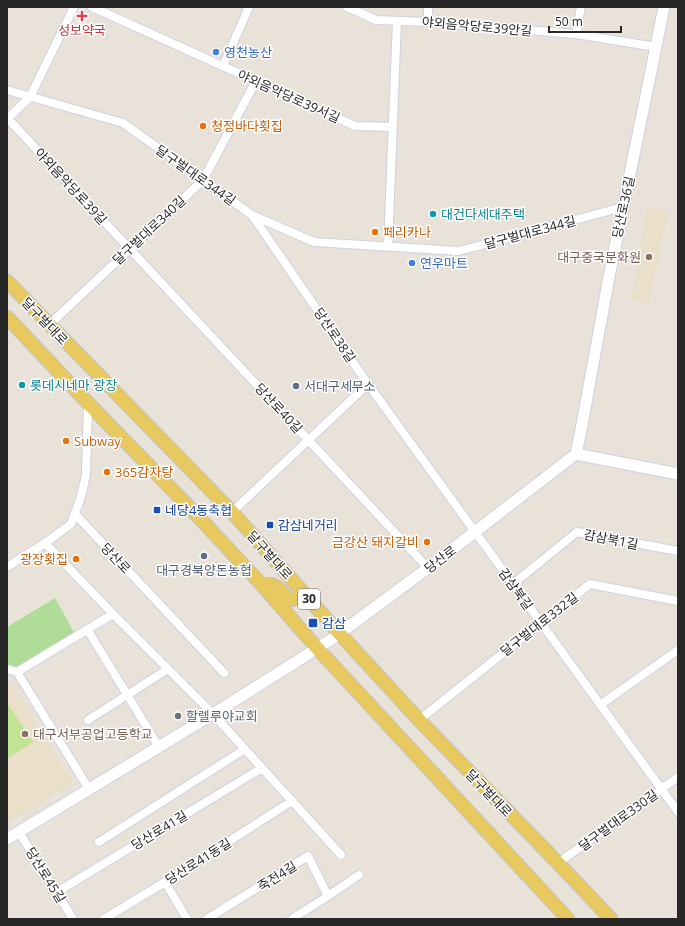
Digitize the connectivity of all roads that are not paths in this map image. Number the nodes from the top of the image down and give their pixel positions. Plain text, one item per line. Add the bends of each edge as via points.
1 (74, 7) edge
2 (92, 7) edge
3 (249, 7) edge
4 (348, 7) edge
5 (428, 7) edge
6 (581, 7) edge
7 (664, 7) edge
8 (398, 20) junction
9 (428, 22) junction
10 (576, 34) junction
11 (656, 47) junction
12 (223, 66) junction
13 (256, 81) junction
14 (7, 90) edge
15 (30, 97) junction
16 (10, 121) edge
17 (393, 127) junction
18 (203, 180) junction
19 (623, 207) junction
20 (252, 215) junction
21 (388, 247) junction
22 (130, 249) junction
23 (7, 281) edge
24 (7, 317) edge
25 (49, 325) junction
26 (368, 384) junction
27 (88, 404) junction
28 (308, 440) junction
29 (576, 454) junction
30 (678, 474) edge
31 (232, 512) junction
32 (74, 514) junction
33 (475, 532) junction
34 (45, 543) junction
35 (678, 551) edge
36 (7, 567) edge
37 (428, 568) junction
38 (513, 584) junction
39 (263, 586) junction
40 (303, 593) junction
41 (678, 601) edge
42 (113, 614) junction
43 (541, 623) junction
44 (88, 629) junction
45 (339, 633) junction
46 (317, 648) junction
47 (678, 650) edge
48 (7, 668) edge
49 (168, 669) junction
50 (16, 672) junction
51 (224, 673) dead end
52 (127, 694) junction
53 (600, 704) junction
54 (213, 714) junction
55 (88, 720) dead end
56 (419, 720) junction
57 (159, 746) junction
58 (244, 749) junction
59 (262, 768) junction
60 (678, 777) edge
61 (661, 789) junction
62 (89, 790) junction
63 (292, 801) junction
64 (678, 812) edge
65 (20, 832) junction
66 (7, 839) edge
67 (99, 842) dead end
68 (341, 855) dead end
69 (558, 863) junction
70 (359, 875) dead end
71 (164, 882) junction
72 (57, 892) junction
73 (328, 896) junction
74 (73, 919) edge
75 (104, 919) edge
76 (187, 919) edge
77 (207, 919) edge
78 (292, 919) edge
79 (568, 919) edge
80 (611, 919) edge

1 - 15 street, 야외음악당로39길
2 - 12 street, 야외음악당로39서길
3 - 12 street
4 - 8 street, 야외음악당로39안길 via 376,20
5 - 9 street
6 - 10 street
7 - 11 main road, 당산로36길
8 - 9 street, 야외음악당로39안길
8 - 17 street
9 - 10 street, 야외음악당로39안길
10 - 11 street, 야외음악당로39안길
11 - 19 main road, 당산로36길
12 - 13 street, 야외음악당로39서길
13 - 17 street, 야외음악당로39서길 via 354,126
13 - 18 street, 달구벌대로340길
14 - 15 street, 달구벌대로344길
15 - 16 street, 야외음악당로39길
15 - 18 street, 달구벌대로344길 via 123,124
16 - 22 street, 야외음악당로39길
17 - 21 street
18 - 20 street, 달구벌대로344길
18 - 22 street, 달구벌대로340길
19 - 21 street, 달구벌대로344길 via 459,251
19 - 29 main road, 당산로36길
20 - 21 street, 달구벌대로344길 via 314,242
20 - 26 street, 당산로38길
22 - 25 street, 달구벌대로340길
22 - 28 street, 당산로40길
23 - 25 main road, 달구벌대로 / 30
24 - 27 main road, 달구벌대로 / 30
25 - 31 main road, 달구벌대로 / 30
26 - 28 street
26 - 33 street, 당산로38길
27 - 32 street via 86,475
27 - 39 main road, 달구벌대로 / 30
28 - 31 street
28 - 37 street, 당산로40길
29 - 30 main road
29 - 33 main road, 당산로
31 - 40 main road, 달구벌대로 / 30
32 - 34 street via 70,524
32 - 51 street, 당산로
33 - 37 main road, 당산로
33 - 38 street, 감삼북길
34 - 36 street
34 - 42 street
35 - 38 street, 감삼북1길 via 577,532
37 - 45 main road, 당산로
38 - 43 street, 감삼북길
39 - 40 main road via 276,586 288,598 293,599
39 - 46 main road, 달구벌대로 / 30
40 - 45 main road, 달구벌대로 / 30
41 - 43 street, 달구벌대로332길 via 590,584
42 - 44 street
42 - 49 street
43 - 53 street, 감삼북길
43 - 56 street, 달구벌대로332길
44 - 50 street
44 - 52 street
45 - 46 main road, 당산로
45 - 56 main road, 달구벌대로 / 30
46 - 54 main road, 당산로
46 - 79 main road, 달구벌대로 / 30
47 - 53 street
48 - 50 street
49 - 52 street
49 - 54 street
50 - 62 street
52 - 55 street
52 - 57 street
53 - 61 street, 감삼북길
54 - 57 main road, 당산로
54 - 58 street
56 - 69 main road, 달구벌대로 / 30
57 - 62 main road, 당산로
58 - 59 street
58 - 67 street, 당산로41길
59 - 63 street
59 - 72 street, 당산로41길
60 - 61 street, 달구벌대로330길
61 - 64 street, 감삼북길
61 - 69 street, 달구벌대로330길
62 - 65 main road, 당산로
63 - 68 street
63 - 71 street, 당산로41동길
65 - 66 main road, 당산로
65 - 72 street, 당산로45길
69 - 80 main road, 달구벌대로 / 30
70 - 73 street
71 - 75 street, 당산로41동길
71 - 76 street
72 - 74 street, 당산로45길
73 - 77 street, 죽전4길 via 308,856
73 - 78 street

